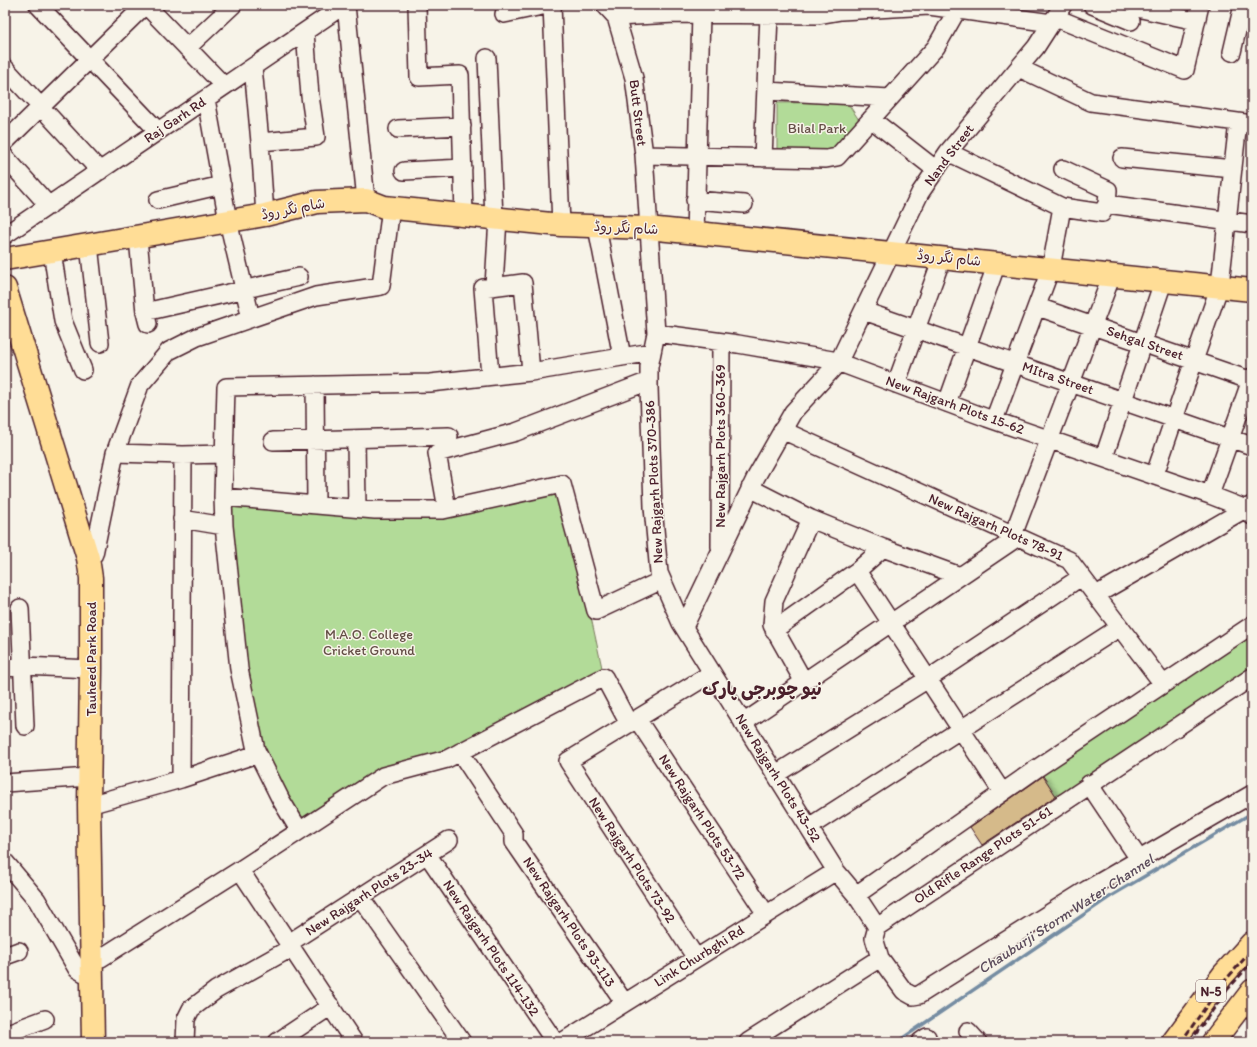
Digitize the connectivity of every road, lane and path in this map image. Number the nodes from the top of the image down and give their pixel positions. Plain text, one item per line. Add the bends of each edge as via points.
1 (38, 5) edge
2 (145, 5) edge
3 (233, 5) edge
4 (345, 5) edge
5 (417, 5) edge
6 (547, 5) edge
7 (552, 5) edge
8 (1092, 5) edge
9 (1244, 5) edge
10 (841, 8) edge
11 (673, 9) edge
12 (727, 9) edge
13 (957, 10) junction
14 (610, 11) edge
15 (1198, 13) edge
16 (504, 14) dead end
17 (701, 14) junction
18 (769, 14) junction
19 (1057, 15) edge
20 (305, 32) junction
21 (187, 48) junction
22 (1232, 52) dead end
23 (486, 58) dead end
24 (89, 59) junction
25 (253, 67) junction
26 (5, 68) edge
27 (1019, 68) junction
28 (224, 86) junction
29 (766, 91) junction
30 (890, 98) junction
31 (206, 99) junction
32 (41, 107) junction
33 (871, 119) junction
34 (1245, 123) edge
35 (462, 126) junction
36 (398, 129) dead end
37 (158, 131) junction
38 (5, 142) edge
39 (260, 142) junction
40 (948, 152) junction
41 (644, 155) junction
42 (698, 156) junction
43 (5, 157) edge
44 (763, 158) junction
45 (1122, 158) dead end
46 (463, 168) junction
47 (935, 169) junction
48 (1063, 169) dead end
49 (1233, 169) junction
50 (404, 170) dead end
51 (100, 171) junction
52 (222, 185) junction
53 (158, 200) dead end
54 (366, 200) junction
55 (695, 200) junction
56 (744, 204) dead end
57 (1107, 204) junction
58 (49, 206) junction
59 (1062, 206) junction
60 (391, 207) junction
61 (265, 215) junction
62 (464, 215) junction
63 (496, 218) junction
64 (1228, 220) junction
65 (228, 221) junction
66 (1252, 224) edge
67 (561, 225) junction
68 (597, 227) junction
69 (648, 228) junction
70 (694, 234) junction
71 (5, 235) edge
72 (138, 238) junction
73 (89, 245) junction
74 (52, 252) junction
75 (892, 252) junction
76 (942, 258) junction
77 (5, 259) edge
78 (997, 263) junction
79 (1051, 268) junction
80 (1112, 275) junction
81 (299, 277) dead end
82 (1164, 279) junction
83 (494, 286) junction
84 (1220, 286) junction
85 (5, 288) edge
86 (244, 290) junction
87 (1252, 290) edge
88 (1038, 307) junction
89 (864, 311) junction
90 (251, 318) junction
91 (1092, 325) junction
92 (916, 329) junction
93 (656, 333) junction
94 (721, 342) junction
95 (1143, 342) junction
96 (100, 343) dead end
97 (967, 346) junction
98 (652, 352) junction
99 (622, 357) junction
100 (1195, 360) junction
101 (838, 362) junction
102 (1016, 363) junction
103 (83, 370) dead end
104 (531, 372) junction
105 (490, 376) junction
106 (1252, 379) edge
107 (649, 381) junction
108 (1071, 382) junction
109 (896, 384) junction
110 (315, 385) junction
111 (1123, 401) junction
112 (947, 403) junction
113 (1174, 418) junction
114 (994, 420) junction
115 (782, 430) junction
116 (449, 436) dead end
117 (1230, 438) junction
118 (356, 439) junction
119 (1050, 439) junction
120 (273, 441) dead end
121 (316, 441) junction
122 (1252, 446) edge
123 (115, 453) junction
124 (182, 454) junction
125 (224, 454) junction
126 (1104, 457) junction
127 (1155, 474) junction
128 (750, 488) junction
129 (1210, 495) junction
130 (223, 498) junction
131 (316, 505) junction
132 (357, 508) junction
133 (447, 509) junction
134 (1250, 510) edge
135 (182, 519) junction
136 (811, 519) junction
137 (224, 526) junction
138 (1015, 536) junction
139 (883, 548) junction
140 (720, 551) junction
141 (88, 558) junction
142 (857, 571) junction
143 (960, 576) junction
144 (1082, 577) junction
145 (662, 580) junction
146 (1096, 596) junction
147 (20, 608) dead end
148 (892, 624) junction
149 (1252, 625) edge
150 (1120, 626) junction
151 (684, 627) junction
152 (774, 630) junction
153 (23, 666) junction
154 (5, 668) edge
155 (91, 669) junction
156 (712, 672) junction
157 (1252, 677) edge
158 (928, 679) junction
159 (804, 682) junction
160 (1163, 684) junction
161 (633, 722) junction
162 (743, 723) junction
163 (25, 726) dead end
164 (962, 729) junction
165 (460, 752) junction
166 (257, 754) junction
167 (776, 774) junction
168 (89, 776) junction
169 (181, 779) junction
170 (5, 783) edge
171 (1089, 784) junction
172 (1002, 792) junction
173 (1252, 794) edge
174 (89, 805) junction
175 (809, 827) junction
176 (299, 830) junction
177 (449, 840) dead end
178 (427, 854) junction
179 (1139, 860) junction
180 (5, 862) edge
181 (240, 870) junction
182 (836, 871) junction
183 (856, 895) junction
184 (362, 898) junction
185 (766, 914) junction
186 (876, 926) junction
187 (1252, 943) edge
188 (290, 946) junction
189 (696, 958) junction
190 (880, 958) junction
191 (91, 966) junction
192 (1252, 991) edge
193 (624, 1002) junction
194 (331, 1006) junction
195 (45, 1019) dead end
196 (5, 1034) edge
197 (94, 1042) edge
198 (185, 1042) edge
199 (278, 1042) edge
200 (354, 1042) edge
201 (462, 1042) edge
202 (554, 1042) edge
203 (562, 1042) edge
204 (748, 1042) edge
205 (1173, 1042) edge
206 (1213, 1042) edge

1 - 24 street
2 - 21 street
2 - 24 street
3 - 21 street
4 - 20 street, Raj Garh Rd
4 - 54 street
5 - 35 street via 419,77 460,75
6 - 16 street
7 - 67 street
8 - 15 street via 1134,14
9 - 22 street
10 - 13 street via 929,6
10 - 18 street via 818,15
11 - 14 street
11 - 17 street
12 - 17 street
12 - 18 street
13 - 19 street
13 - 30 street via 936,47
14 - 41 street, Butt Street via 634,78
15 - 19 street via 1185,70
17 - 42 street
18 - 29 street
19 - 27 street, Nand Street
20 - 25 street, Raj Garh Rd
20 - 39 street via 316,137
21 - 28 street
23 - 63 street
24 - 32 street
24 - 37 street
25 - 28 street, Raj Garh Rd
25 - 39 street
26 - 32 street
27 - 34 street via 1091,102
27 - 40 street, Nand Street
28 - 31 street, Raj Garh Rd
29 - 30 street
29 - 44 street
30 - 33 street
31 - 37 street, Raj Garh Rd
31 - 52 street
32 - 38 street
32 - 51 street
33 - 44 street via 837,157
33 - 47 street
34 - 49 street
35 - 36 street
35 - 46 street
37 - 51 street, Raj Garh Rd
39 - 61 street
40 - 47 street, Nand Street
40 - 59 street
41 - 42 street
41 - 69 street, Butt Street
42 - 44 street
42 - 55 street
43 - 58 street
45 - 49 street
46 - 50 street
46 - 62 street
47 - 75 street, Nand Street via 920,193
48 - 57 street via 1108,190
49 - 64 street
51 - 58 street, Raj Garh Rd
52 - 53 street
52 - 65 street
54 - 60 main road, شام نگر روڈ
54 - 61 main road, شام نگر روڈ via 317,202
55 - 56 street
55 - 70 street
57 - 59 street via 1102,213
57 - 64 street
58 - 71 street, Raj Garh Rd
59 - 79 street
60 - 62 main road, شام نگر روڈ
60 - 90 street via 381,286 316,296
61 - 65 main road, شام نگر روڈ
62 - 63 main road, شام نگر روڈ
63 - 67 main road, شام نگر روڈ
63 - 83 street
64 - 66 street
64 - 84 street
65 - 72 main road, شام نگر روڈ
65 - 86 street
67 - 68 main road, شام نگر روڈ
68 - 69 main road, شام نگر روڈ
68 - 99 street
69 - 70 main road, شام نگر روڈ
69 - 93 street, Butt Street
70 - 75 main road, شام نگر روڈ
72 - 73 main road, شام نگر روڈ
72 - 86 street via 147,318
73 - 74 main road, شام نگر روڈ
73 - 96 street
74 - 77 main road, شام نگر روڈ
74 - 103 street via 63,321
75 - 76 main road, شام نگر روڈ
75 - 89 street, Nand Street
76 - 78 main road, شام نگر روڈ
76 - 92 street
78 - 79 main road, شام نگر روڈ
78 - 97 street
79 - 80 main road, شام نگر روڈ
79 - 88 street
80 - 82 main road, شام نگر روڈ
80 - 91 street
81 - 86 street
82 - 84 main road, شام نگر روڈ
82 - 95 street
83 - 104 street via 524,283
83 - 105 street via 483,288
84 - 87 main road, شام نگر روڈ
84 - 100 street
85 - 141 main road, Tauheed Park Road
86 - 90 street
88 - 91 street, Sehgal Street
88 - 102 street
89 - 92 street, MItra Street
89 - 101 street, Nand Street
90 - 123 street via 197,337 169,351 140,385
91 - 95 street, Sehgal Street
91 - 108 street
92 - 97 street, MItra Street
92 - 109 street
93 - 94 street, New Rajgarh Plots 15-62
93 - 98 street, New Rajgarh Plots 370-386
94 - 101 street, New Rajgarh Plots 15-62
94 - 140 street, New Rajgarh Plots 360-369
95 - 100 street, Sehgal Street
95 - 111 street
97 - 102 street, MItra Street
97 - 112 street
98 - 99 street
98 - 107 street, New Rajgarh Plots 370-386
99 - 104 street
100 - 106 street, Sehgal Street
100 - 113 street
101 - 109 street, New Rajgarh Plots 15-62
101 - 115 street, Nand Street via 793,412
102 - 108 street, MItra Street
102 - 114 street
104 - 105 street
105 - 110 street via 430,384
106 - 117 street
107 - 133 street via 516,432 437,453
107 - 145 street, New Rajgarh Plots 370-386 via 653,507 659,573
108 - 111 street, MItra Street
108 - 119 street
109 - 112 street, New Rajgarh Plots 15-62
110 - 121 street
110 - 125 street via 226,387
111 - 113 street, MItra Street
111 - 126 street
112 - 114 street, New Rajgarh Plots 15-62
113 - 117 street, MItra Street
113 - 127 street
114 - 119 street, New Rajgarh Plots 15-62
115 - 128 street, Nand Street
115 - 138 street, New Rajgarh Plots 78-91
116 - 118 street
117 - 122 street, MItra Street
117 - 129 street
118 - 121 street
118 - 132 street
119 - 126 street, New Rajgarh Plots 15-62
119 - 138 street
120 - 121 street
121 - 131 street
123 - 124 street
123 - 141 street via 94,554
124 - 125 street
124 - 135 street
125 - 130 street
126 - 127 street, New Rajgarh Plots 15-62
127 - 129 street, New Rajgarh Plots 15-62
128 - 136 street
128 - 140 street, Nand Street
129 - 134 street, New Rajgarh Plots 15-62
130 - 131 street
130 - 137 street
131 - 132 street
132 - 133 street
133 - 145 street via 562,484 596,610
134 - 146 street
135 - 137 street
135 - 169 street
136 - 139 street
136 - 152 street via 774,601
137 - 166 street via 238,669
138 - 143 street
138 - 144 street, New Rajgarh Plots 78-91 via 1069,560
139 - 142 street
139 - 143 street
140 - 151 street, Nand Street
141 - 155 main road, Tauheed Park Road via 91,578
142 - 148 street
142 - 152 street
143 - 148 street
144 - 146 street, New Rajgarh Plots 78-91
144 - 158 street
145 - 151 street, New Rajgarh Plots 370-386
146 - 150 street, New Rajgarh Plots 78-91
147 - 153 street
148 - 158 street
148 - 159 street
149 - 160 street
150 - 160 street, New Rajgarh Plots 78-91
150 - 164 street
151 - 156 street, New Rajgarh Plots 43-52
152 - 159 street
153 - 154 street
153 - 155 street
153 - 163 street
155 - 168 main road, Tauheed Park Road
156 - 161 street
156 - 162 street, New Rajgarh Plots 43-52
157 - 171 street, Old Rifle Range Plots 51-61
158 - 164 street
158 - 167 street
159 - 162 street
160 - 172 street
161 - 165 street, New Rajgarh Plots 53-72 via 604,677
161 - 185 street, New Rajgarh Plots 53-72
161 - 189 street, New Rajgarh Plots 73-92 via 568,762
162 - 167 street, New Rajgarh Plots 43-52
164 - 172 street
164 - 175 street
165 - 176 street via 446,759 383,776
165 - 193 street, New Rajgarh Plots 93-113 via 514,834 514,842
166 - 169 street
166 - 176 street
167 - 175 street, New Rajgarh Plots 43-52
168 - 170 street
168 - 174 main road, Tauheed Park Road
169 - 174 street
171 - 179 street
171 - 186 street, Old Rifle Range Plots 51-61
172 - 183 street
173 - 179 street
174 - 191 main road, Tauheed Park Road
175 - 182 street, New Rajgarh Plots 43-52
176 - 181 street
177 - 178 street, New Rajgarh Plots 23-34
178 - 184 street, New Rajgarh Plots 23-34
178 - 202 street, New Rajgarh Plots 114-132
179 - 190 street via 920,995 913,996 904,991
180 - 191 street via 37,900 77,969 84,974
181 - 188 street
181 - 191 street
182 - 183 street, New Rajgarh Plots 43-52
182 - 185 street, Link Churbghi Rd
183 - 186 street, New Rajgarh Plots 43-52
184 - 188 street, New Rajgarh Plots 23-34
184 - 201 street
185 - 189 street, Link Churbghi Rd
186 - 190 street via 874,938
187 - 205 main road, N-5
188 - 194 street
188 - 198 street, New Rajgarh Plots 23-34 via 216,990 191,1009 186,1019
189 - 193 street, Link Churbghi Rd
190 - 204 street
191 - 197 main road, Tauheed Park Road
192 - 206 main road, N-5
193 - 203 street, Link Churbghi Rd
194 - 199 street
194 - 200 street
195 - 196 street

